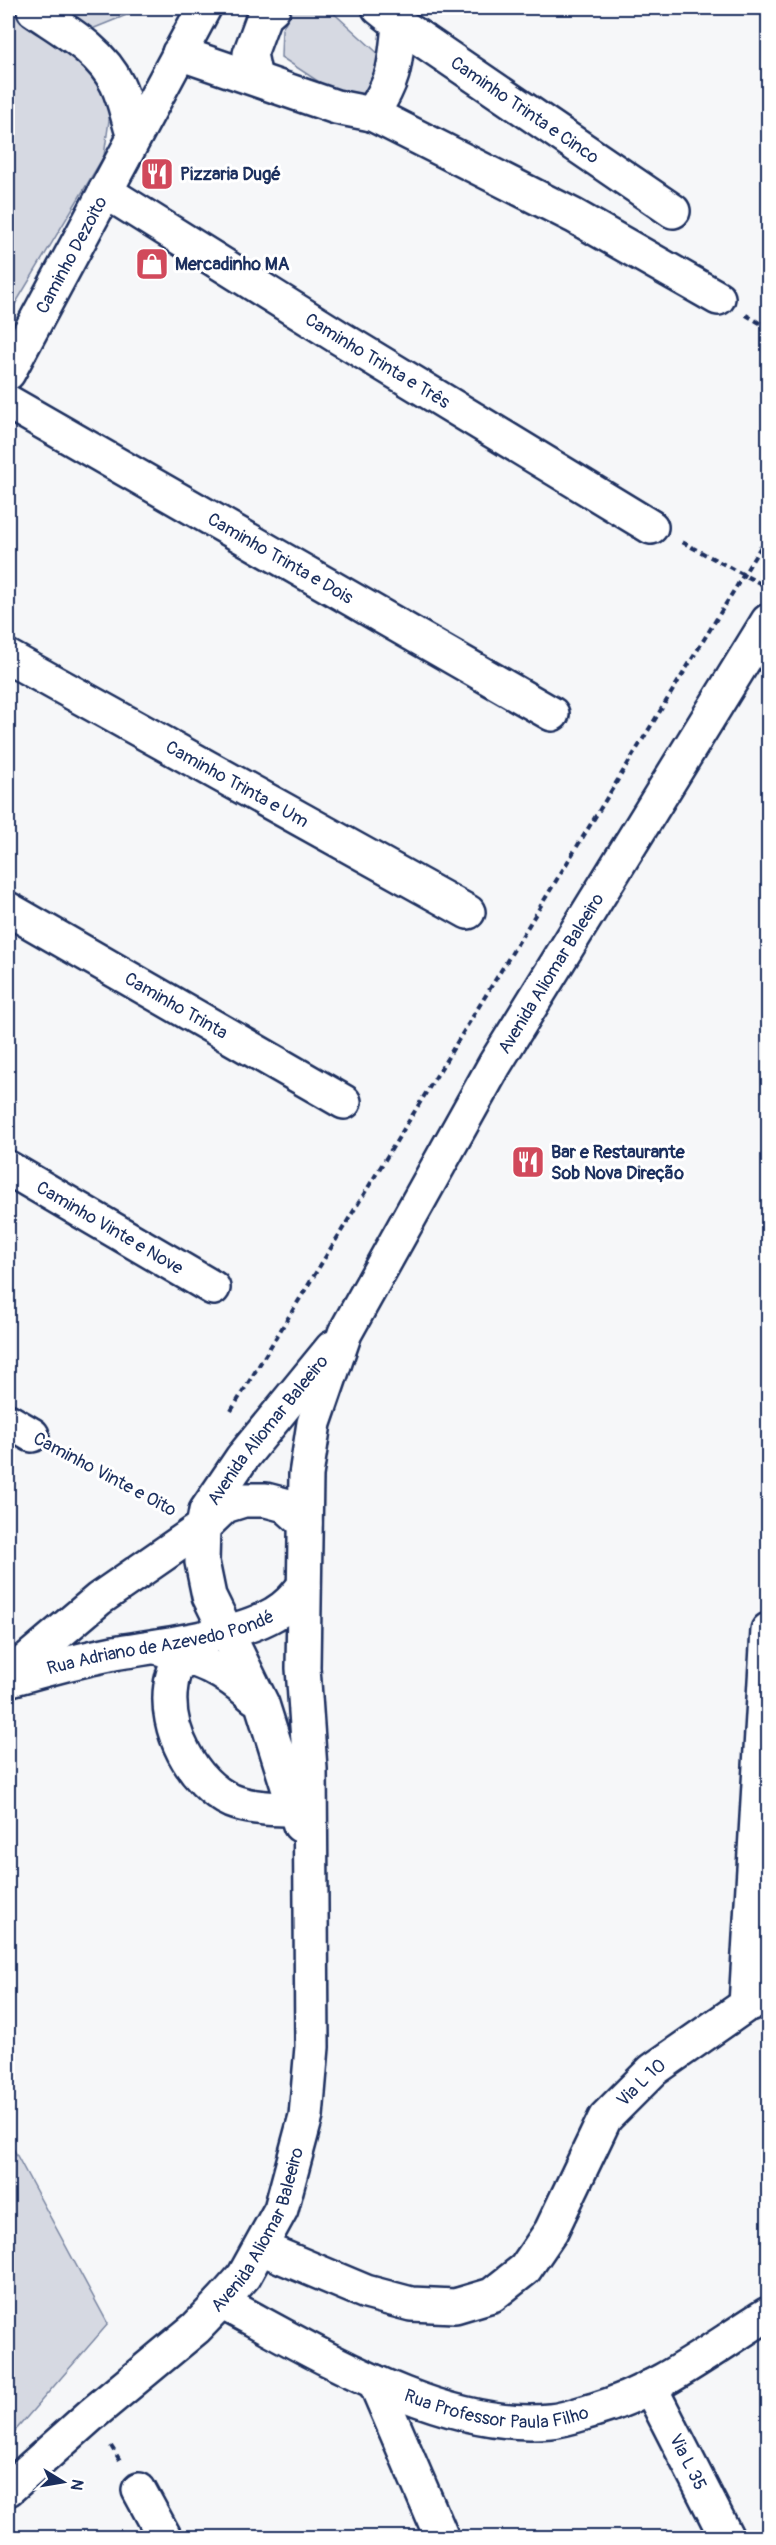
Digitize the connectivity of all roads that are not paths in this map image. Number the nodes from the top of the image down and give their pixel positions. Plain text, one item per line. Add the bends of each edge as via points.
1 (204, 8) edge
2 (273, 8) edge
3 (29, 11) edge
4 (389, 16) edge
5 (179, 52) junction
6 (255, 78) junction
7 (372, 114) junction
8 (134, 137) junction
9 (105, 190) junction
10 (673, 211) dead end
11 (718, 298) dead end
12 (8, 374) edge
13 (8, 402) edge
14 (651, 527) road end
15 (768, 621) edge
16 (8, 657) edge
17 (552, 714) dead end
18 (8, 909) edge
19 (468, 912) dead end
20 (344, 1102) dead end
21 (8, 1168) edge
22 (213, 1288) dead end
23 (345, 1333) junction
24 (305, 1523) junction
25 (203, 1527) junction
26 (304, 1586) junction
27 (768, 1630) edge
28 (225, 1631) junction
29 (168, 1650) junction
30 (8, 1678) edge
31 (262, 1704) junction
32 (764, 1784) edge
33 (296, 1810) junction
34 (310, 1874) junction
35 (757, 2001) edge
36 (261, 2248) junction
37 (221, 2302) junction
38 (768, 2314) edge
39 (375, 2382) junction
40 (650, 2387) junction
41 (8, 2489) edge
42 (139, 2490) road end
43 (165, 2538) edge
44 (442, 2538) edge
45 (727, 2538) edge

1 - 5 street, Caminho Dezoito
2 - 6 street via 264,16 250,54
3 - 8 street via 84,44 105,65 117,84
4 - 7 street via 395,67 388,89
4 - 10 street, Caminho Trinta e Cinco
5 - 6 street
5 - 8 street, Caminho Dezoito
6 - 7 street via 336,107
7 - 11 street via 574,216
8 - 9 street, Caminho Dezoito
9 - 12 street, Caminho Dezoito
9 - 14 street, Caminho Trinta e Três
13 - 17 street, Caminho Trinta e Dois
15 - 23 street, Avenida Aliomar Baleeiro via 495,1064
16 - 19 street, Caminho Trinta e Um
18 - 20 street, Caminho Trinta
21 - 22 street, Caminho Vinte e Nove
23 - 24 street, Avenida Aliomar Baleeiro via 314,1423 306,1474
23 - 25 street, Avenida Aliomar Baleeiro via 242,1458 206,1511
24 - 25 street, Rua Adriano de Azevedo Pondé via 285,1505 244,1500 225,1506
24 - 26 street, Avenida Aliomar Baleeiro
25 - 28 street, Avenida Aliomar Baleeiro via 202,1562 209,1596
25 - 30 street, Rua Adriano de Azevedo Pondé via 99,1599
26 - 28 street, Rua Adriano de Azevedo Pondé via 273,1615
26 - 34 street, Avenida Aliomar Baleeiro
27 - 32 street, Via L 10
28 - 29 street, Rua Adriano de Azevedo Pondé
28 - 31 street, Avenida Aliomar Baleeiro
29 - 30 street, Rua Adriano de Azevedo Pondé via 70,1662
29 - 31 street via 206,1662
29 - 33 street via 172,1716 186,1758 218,1793 234,1801 252,1807
31 - 33 street, Avenida Aliomar Baleeiro
32 - 35 street, Via L 10
33 - 34 street, Avenida Aliomar Baleeiro
34 - 36 street, Avenida Aliomar Baleeiro via 312,2048 306,2116 282,2209
35 - 36 street, Via L 10 via 653,2070 605,2118 551,2231 525,2269 492,2295 455,2306 411,2304 366,2292
36 - 37 street, Avenida Aliomar Baleeiro via 244,2276
37 - 39 street, Rua Professor Paula Filho
37 - 41 street, Avenida Aliomar Baleeiro via 196,2328
38 - 40 street, Rua Professor Paula Filho
39 - 40 street, Rua Professor Paula Filho via 417,2400 468,2414 540,2421 596,2410
39 - 44 street
40 - 45 street, Via L 35
42 - 43 street

